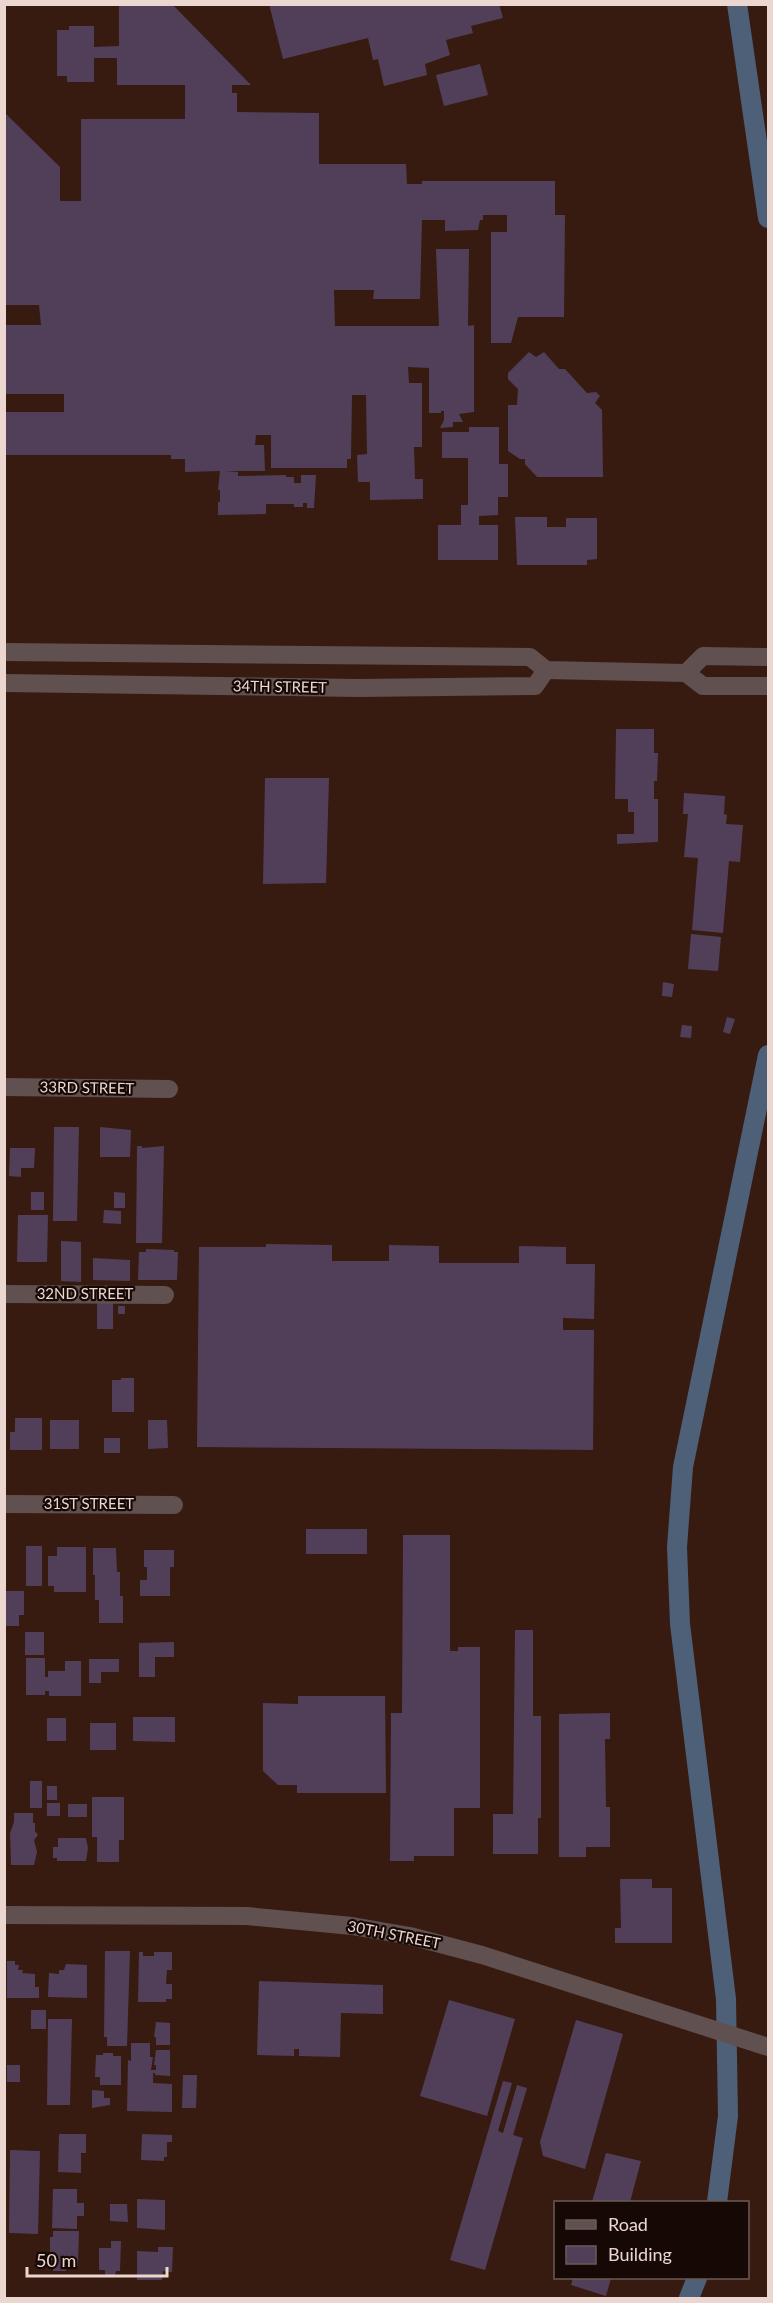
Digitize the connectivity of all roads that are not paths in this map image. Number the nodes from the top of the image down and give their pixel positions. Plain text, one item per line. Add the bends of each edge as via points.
1 (4, 652) edge
2 (768, 657) edge
3 (546, 670) junction
4 (686, 673) junction
5 (4, 683) edge
6 (768, 686) edge
7 (4, 1087) edge
8 (169, 1089) dead end
9 (4, 1294) edge
10 (165, 1294) dead end
11 (4, 1504) edge
12 (174, 1505) dead end
13 (4, 1915) edge
14 (768, 2047) edge

1 - 3 street via 530,657
2 - 4 street via 703,656
3 - 4 street
3 - 5 street, 34TH STREET via 535,686
4 - 6 street via 703,686
7 - 8 street, 33RD STREET
9 - 10 street, 32ND STREET
11 - 12 street, 31ST STREET
13 - 14 street, 30TH STREET via 247,1916 411,1936

